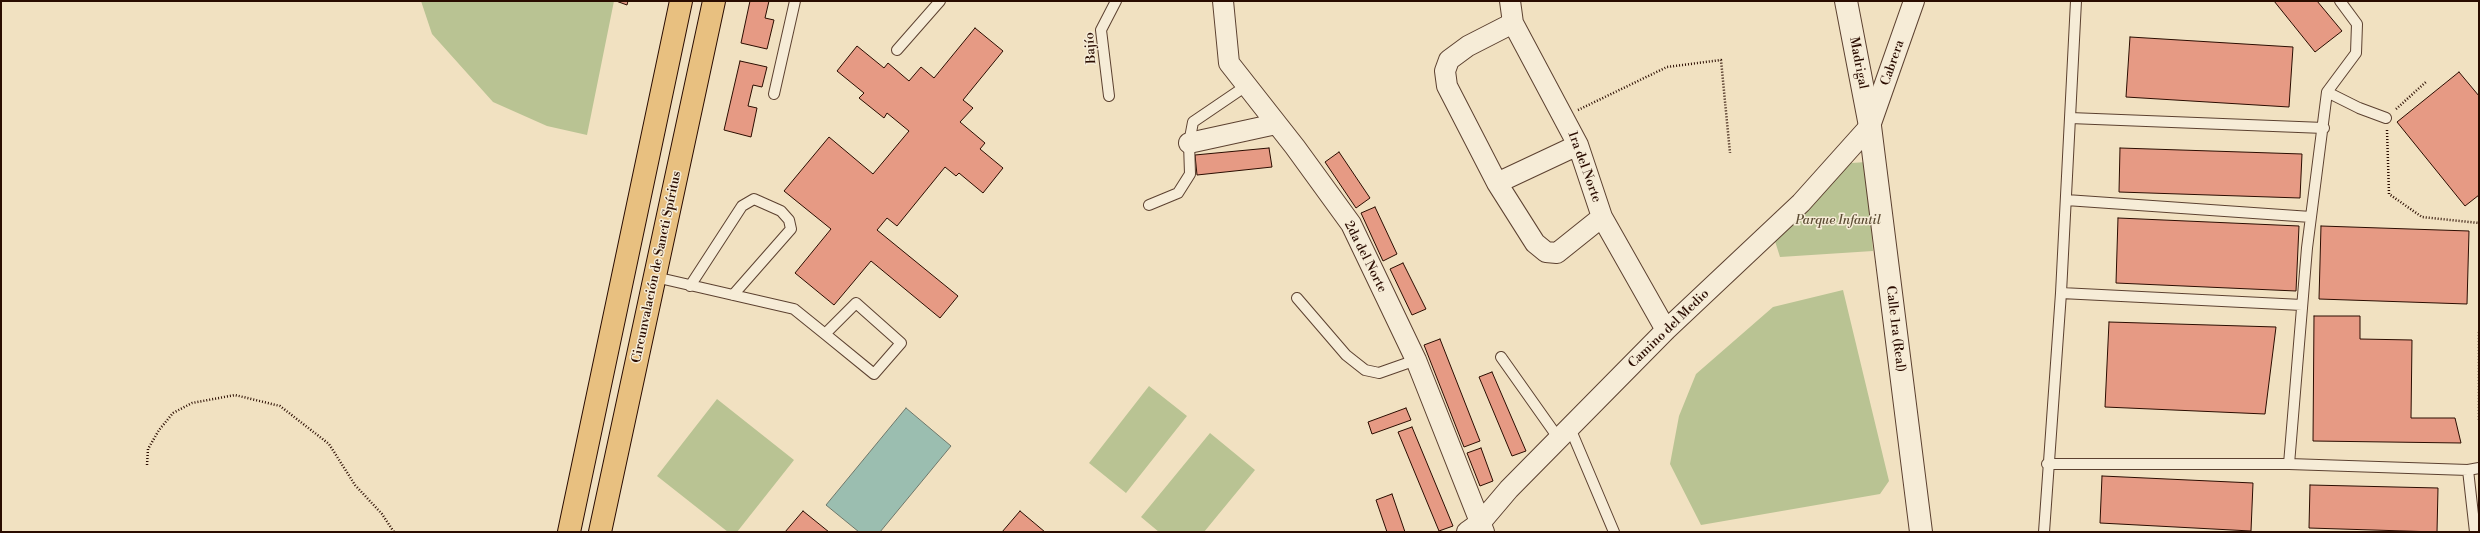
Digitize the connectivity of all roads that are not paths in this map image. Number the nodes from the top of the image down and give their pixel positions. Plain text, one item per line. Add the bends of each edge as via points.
1 (681, 1) edge
2 (714, 1) edge
3 (795, 1) edge
4 (940, 1) edge
5 (1116, 1) edge
6 (1223, 1) edge
7 (1510, 1) edge
8 (1846, 1) edge
9 (1914, 1) edge
10 (2076, 1) edge
11 (2340, 1) edge
12 (1512, 23) junction
13 (898, 50) dead end
14 (1246, 86) junction
15 (2328, 92) junction
16 (774, 94) dead end
17 (1110, 96) dead end
18 (2070, 118) junction
19 (2386, 118) road end
20 (1276, 124) junction
21 (1870, 126) junction
22 (2324, 128) junction
23 (1189, 143) junction
24 (1578, 145) junction
25 (1497, 183) junction
26 (2066, 200) junction
27 (1149, 205) dead end
28 (1602, 217) junction
29 (2311, 217) junction
30 (624, 272) junction
31 (656, 277) junction
32 (690, 286) junction
33 (2061, 293) junction
34 (733, 295) junction
35 (1297, 298) dead end
36 (2302, 305) junction
37 (1666, 330) junction
38 (825, 334) junction
39 (1501, 357) dead end
40 (1416, 360) junction
41 (1564, 433) junction
42 (2047, 464) junction
43 (2289, 464) junction
44 (2479, 468) edge
45 (2468, 470) junction
46 (1477, 529) edge
47 (569, 532) edge
48 (600, 532) edge
49 (1614, 532) edge
50 (1921, 532) edge
51 (2044, 532) edge
52 (2476, 532) edge

1 - 30 highway
2 - 31 highway, Circunvalación de Sancti Spíritus
3 - 16 lane
4 - 13 lane
5 - 17 lane, Bajío via 1101,30
6 - 14 street, 2da del Norte via 1229,63
7 - 12 street, 1ra del Norte
8 - 21 street, Madrigal
9 - 21 street, Cabrera
10 - 18 lane
11 - 15 lane via 2357,24 2356,53
12 - 24 street, 1ra del Norte
12 - 25 street via 1468,46 1449,60 1445,71 1447,86
14 - 20 street, 2da del Norte
14 - 23 lane via 1193,122
15 - 19 lane
15 - 22 lane
18 - 22 lane
18 - 26 lane
20 - 23 street
20 - 40 street, 2da del Norte via 1351,224
21 - 37 street, Camino del Medio via 1801,203
21 - 50 street, Calle 1ra (Real)
22 - 29 lane
23 - 27 lane via 1190,174 1178,193
24 - 25 street
24 - 28 street, 1ra del Norte
25 - 28 street via 1535,243 1546,252 1557,253
26 - 29 lane
26 - 33 lane
28 - 37 street, 1ra del Norte
29 - 36 lane
30 - 31 highway
30 - 47 highway
31 - 32 lane
31 - 48 highway, Circunvalación de Sancti Spíritus
32 - 34 lane
32 - 34 lane via 742,206 754,199 781,211 789,220 791,229
33 - 36 lane
33 - 42 lane
34 - 38 lane via 794,309
35 - 40 lane via 1346,356 1365,370 1379,373
36 - 43 lane
37 - 41 street, Camino del Medio
38 - 38 lane via 874,374 901,343 856,303
39 - 41 lane
40 - 46 street, 2da del Norte
41 - 46 street, Camino del Medio
41 - 49 lane
42 - 43 lane
42 - 51 lane
43 - 45 lane
44 - 45 lane
45 - 52 lane

